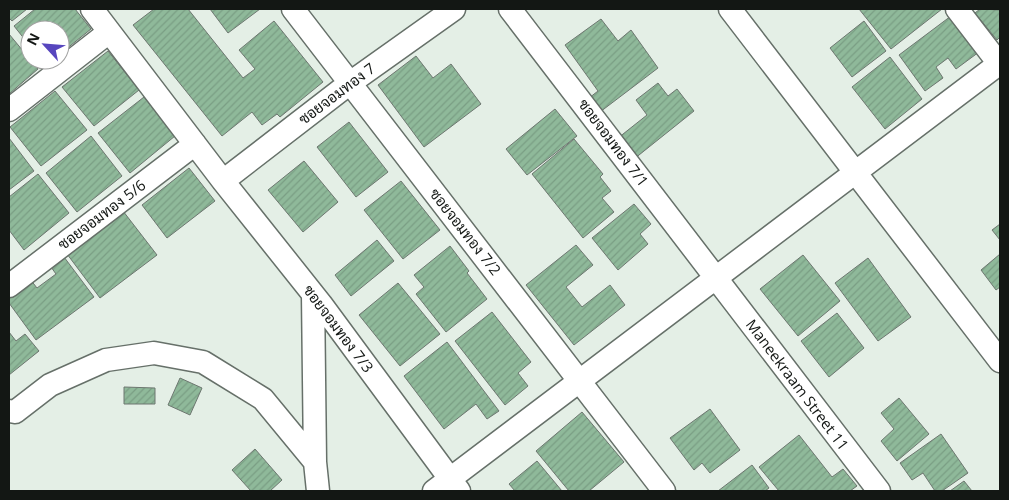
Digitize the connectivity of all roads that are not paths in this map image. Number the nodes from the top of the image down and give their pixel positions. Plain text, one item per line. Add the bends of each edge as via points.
1 (92, 9) edge
2 (293, 9) edge
3 (454, 9) edge
4 (510, 9) edge
5 (730, 9) edge
6 (957, 9) edge
7 (109, 32) junction
8 (1000, 64) edge
9 (350, 83) junction
10 (9, 110) edge
11 (195, 144) junction
12 (855, 173) junction
13 (223, 181) junction
14 (716, 278) junction
15 (9, 286) edge
16 (313, 294) junction
17 (1000, 361) edge
18 (580, 381) junction
19 (9, 411) edge
20 (315, 462) junction
21 (448, 487) edge
22 (318, 491) edge
23 (664, 491) edge
24 (878, 491) edge

1 - 7 street, ซอยจอมทอง 7/3
2 - 9 street, ซอยจอมทอง 7/2
3 - 9 street, ซอยจอมทอง 7
4 - 14 street, ซอยจอมทอง 7/1
5 - 12 street
6 - 8 street
7 - 10 street
7 - 11 street, ซอยจอมทอง 7/3
8 - 12 street
9 - 13 street, ซอยจอมทอง 7
9 - 18 street, ซอยจอมทอง 7/2
11 - 13 street, ซอยจอมทอง 7/3
11 - 15 street, ซอยจอมทอง 5/6
12 - 14 street
12 - 17 street
13 - 16 street, ซอยจอมทอง 7/3
14 - 18 street
14 - 24 street, Maneekraam Street 11
16 - 20 street
16 - 21 street, ซอยจอมทอง 7/3
18 - 21 street
18 - 23 street, ซอยจอมทอง 7/2
19 - 20 street via 15,412 50,385 106,360 154,353 203,362 263,399
20 - 22 street

